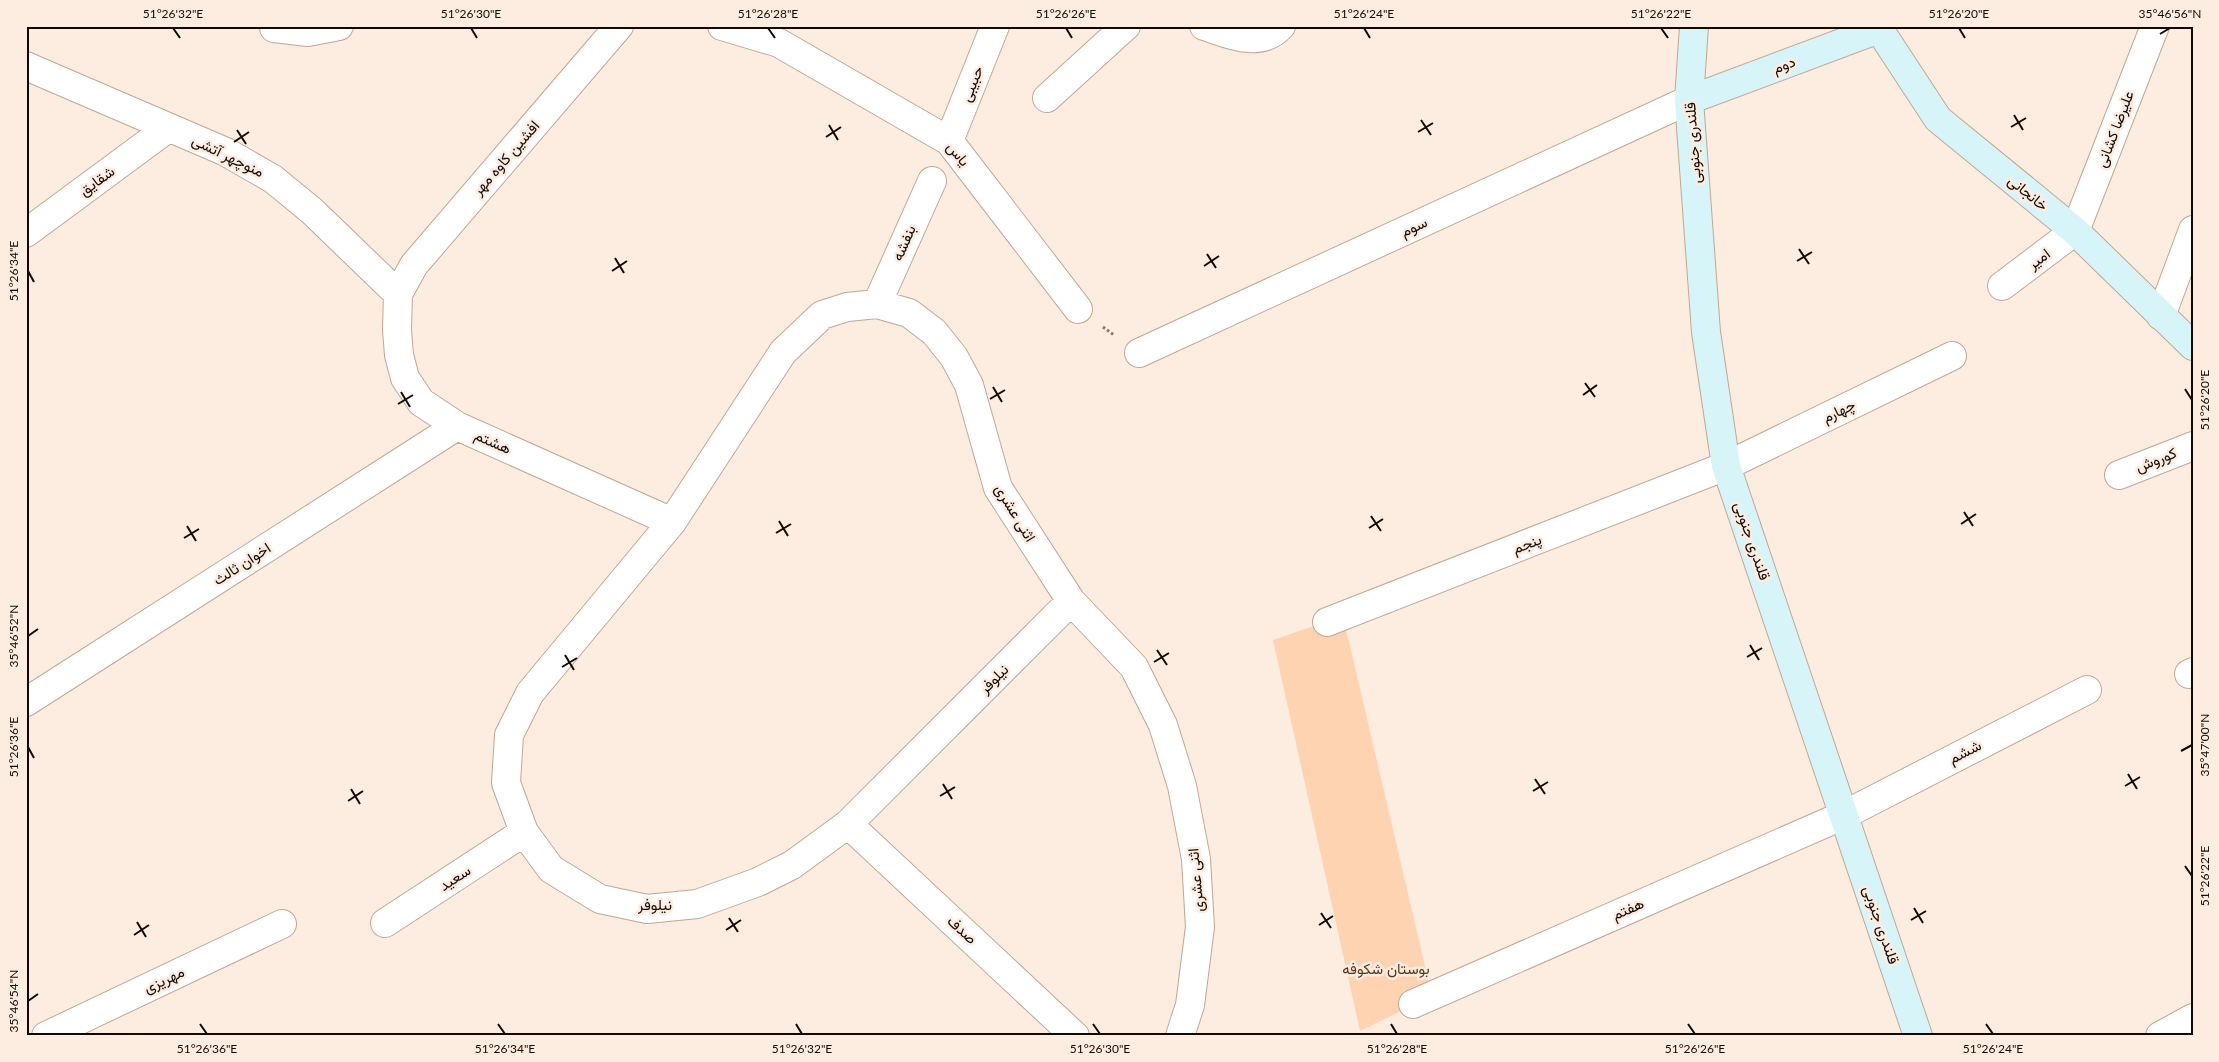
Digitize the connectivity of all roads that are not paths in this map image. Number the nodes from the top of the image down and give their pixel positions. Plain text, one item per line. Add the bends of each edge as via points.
1 (339, 26) edge
2 (618, 26) edge
3 (722, 26) edge
4 (996, 26) edge
5 (1126, 26) edge
6 (1204, 26) edge
7 (1281, 26) edge
8 (1694, 26) edge
9 (2154, 26) edge
10 (274, 28) dead end
11 (1879, 29) joint
12 (783, 35) edge
13 (26, 66) edge
14 (1047, 98) dead end
15 (1689, 100) junction
16 (168, 128) junction
17 (949, 141) junction
18 (932, 181) dead end
19 (2193, 230) edge
20 (2075, 232) junction
21 (26, 233) edge
22 (2002, 286) dead end
23 (398, 294) junction
24 (877, 304) junction
25 (1078, 308) road end
26 (2161, 316) junction
27 (2193, 346) edge
28 (1139, 353) road end
29 (1952, 356) dead end
30 (457, 426) junction
31 (2193, 446) edge
32 (1726, 466) junction
33 (2119, 475) dead end
34 (672, 522) junction
35 (1071, 601) junction
36 (1328, 622) dead end
37 (2087, 690) dead end
38 (26, 702) edge
39 (1844, 815) junction
40 (848, 824) junction
41 (524, 832) junction
42 (282, 924) dead end
43 (385, 924) dead end
44 (1413, 1004) dead end
45 (2193, 1018) edge
46 (46, 1036) edge
47 (1075, 1036) edge
48 (1180, 1036) edge
49 (1918, 1036) edge
50 (2160, 1036) edge

1 - 10 street via 308,32
2 - 23 street, افشین کاوه مهر via 414,266
3 - 12 street, یاس
4 - 17 street, حبیبی
5 - 14 street
6 - 7 street via 1252,40
8 - 15 street, قلندری جنوبی
9 - 20 street, علیرضا کشانی
11 - 15 street, دوم
11 - 20 street, خانجانی via 1938,119
12 - 17 street, یاس
13 - 16 street, منوچهر آتشی
15 - 28 street, سوم
15 - 32 street, قلندری جنوبی via 1706,332
16 - 21 street, شقایق
16 - 23 street, منوچهر آتشی via 226,152 273,179 312,211
17 - 25 street, یاس
18 - 24 street, بنفشه
19 - 26 street
20 - 22 street, امیر
20 - 26 street, خانجانی
23 - 30 street, هشتم via 397,338 405,378 421,402
24 - 34 street, اثنی عشری via 848,307 822,315 783,352
24 - 35 street, اثنی عشری via 909,313 934,332 954,357 969,385 998,488
26 - 27 street, خانجانی
29 - 32 street, چهارم
30 - 34 street, هشتم
30 - 38 street, اخوان ثالث
31 - 33 street, کوروش
32 - 36 street, پنجم
32 - 39 street, قلندری جنوبی
34 - 41 street, نیلوفر via 530,693 509,735 506,783
35 - 40 street, نیلوفر
35 - 48 street, اثنی عشری via 1134,667 1162,725 1182,786 1196,859 1200,927 1190,1005
37 - 39 street, ششم
39 - 44 street, هفتم
39 - 49 street, قلندری جنوبی
40 - 41 street, نیلوفر via 792,865 758,882 697,904 647,909 600,899 551,869
40 - 47 street, صدف
41 - 43 street, سعید
42 - 46 street, مهریزی
45 - 50 street

